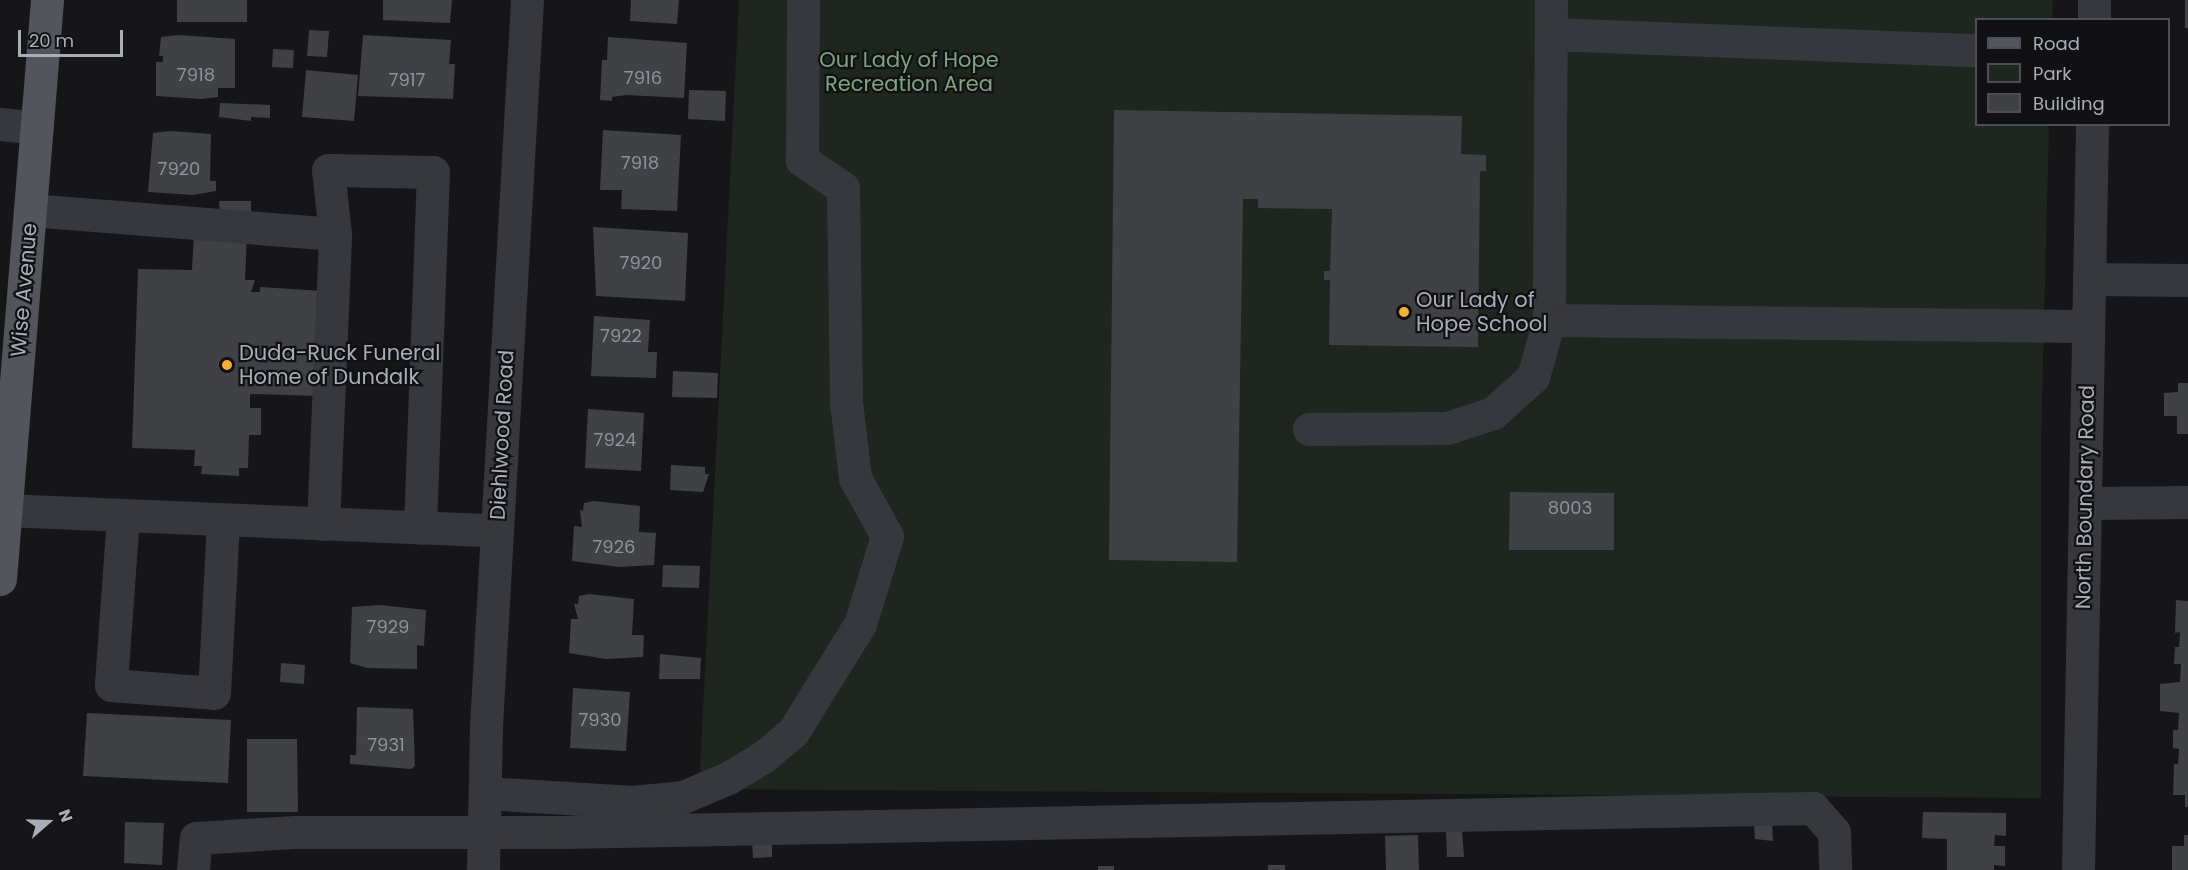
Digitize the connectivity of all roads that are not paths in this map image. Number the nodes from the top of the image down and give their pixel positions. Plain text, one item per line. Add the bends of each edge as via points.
1 (47, 0) edge
2 (526, 0) edge
3 (803, 0) edge
4 (1551, 0) edge
5 (2094, 0) edge
6 (2094, 18) edge
7 (1551, 34) junction
8 (1975, 50) edge
9 (0, 124) edge
10 (2092, 126) edge
11 (37, 128) junction
12 (30, 210) junction
13 (335, 234) junction
14 (2089, 279) junction
15 (2188, 280) edge
16 (1549, 320) junction
17 (2088, 326) junction
18 (9, 367) edge
19 (1309, 429) dead end
20 (2188, 502) edge
21 (2086, 503) junction
22 (5, 510) junction
23 (123, 516) junction
24 (223, 520) junction
25 (323, 524) junction
26 (420, 528) junction
27 (497, 531) junction
28 (0, 579) edge
29 (485, 793) junction
30 (484, 833) junction
31 (193, 870) edge
32 (483, 870) edge
33 (1835, 870) edge
34 (2078, 870) edge

1 - 11 main road, Wise Avenue
2 - 27 street, Diehlwood Road
3 - 29 street via 802,160 843,188 846,401 855,478 887,536 860,624 793,732 764,757 728,778 683,797 633,802
4 - 7 street
5 - 6 street
7 - 8 street
7 - 16 street
9 - 11 street
10 - 14 street, North Boundary Road
11 - 12 main road, Wise Avenue
12 - 13 street
12 - 18 main road, Wise Avenue
13 - 25 street
13 - 26 street via 328,170 433,172
14 - 15 street
14 - 17 street, North Boundary Road
16 - 17 street
16 - 19 street via 1533,377 1493,413 1447,428
17 - 21 street, North Boundary Road
18 - 22 main road, Wise Avenue
20 - 21 street
21 - 34 street, North Boundary Road
22 - 23 street
22 - 28 main road, Wise Avenue
23 - 24 street
23 - 24 street via 111,685 214,693
24 - 25 street
25 - 26 street
26 - 27 street
27 - 29 street, Diehlwood Road
29 - 30 street, Diehlwood Road
30 - 31 street via 295,832 196,838
30 - 32 street, Diehlwood Road
30 - 33 street via 1814,808 1834,832

